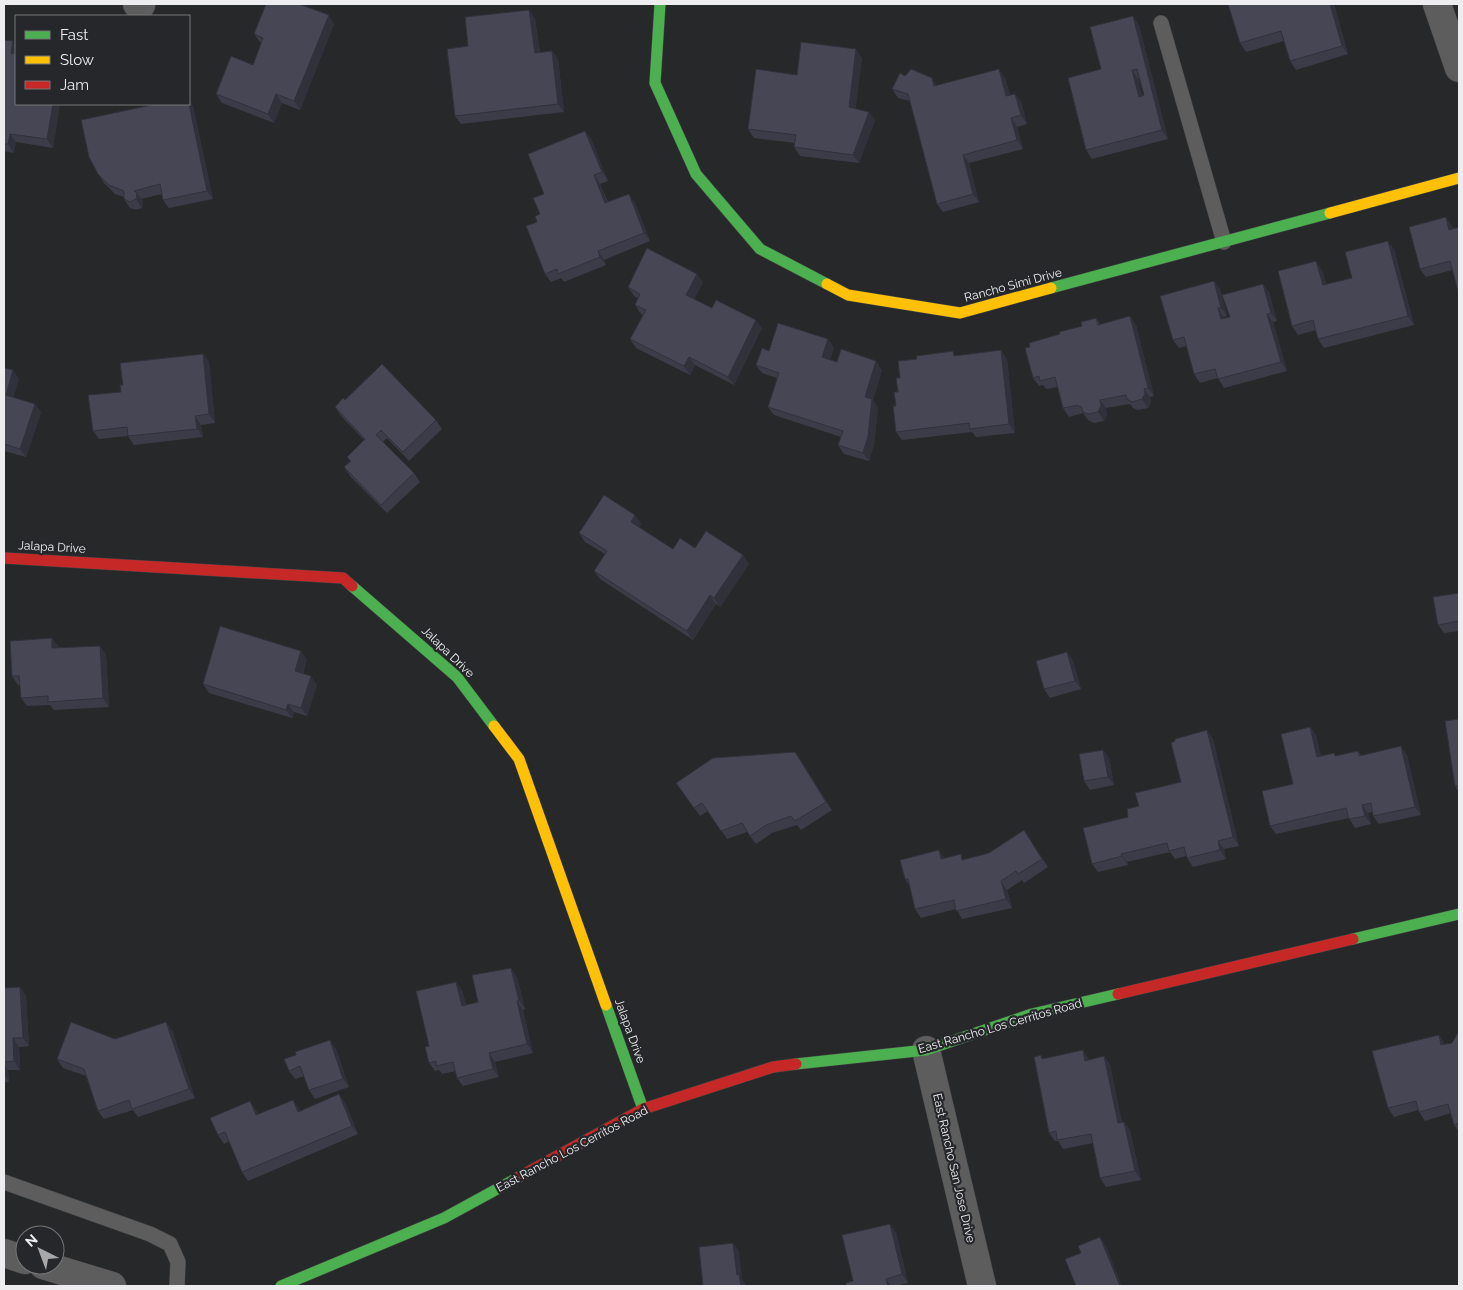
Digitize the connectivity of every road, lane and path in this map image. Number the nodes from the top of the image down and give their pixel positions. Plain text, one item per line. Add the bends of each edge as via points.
1 (660, 4) edge
2 (1437, 4) edge
3 (1161, 23) dead end
4 (1459, 68) edge
5 (1459, 178) edge
6 (1224, 242) junction
7 (4, 558) edge
8 (1459, 914) edge
9 (926, 1050) junction
10 (643, 1108) junction
11 (4, 1182) edge
12 (65, 1272) edge
13 (112, 1286) edge
14 (177, 1286) edge
15 (281, 1286) edge
16 (982, 1286) edge

1 - 6 street, Rancho Simi Drive via 654,84 696,174 760,248 848,295 960,313
2 - 4 street
3 - 6 lane
5 - 6 street, Rancho Simi Drive
7 - 10 street, Jalapa Drive via 343,578 457,677 519,759
8 - 9 street, East Rancho Los Cerritos Road via 1032,1014
9 - 10 street, East Rancho Los Cerritos Road via 773,1067
9 - 16 street, East Rancho San Jose Drive
10 - 15 street, East Rancho Los Cerritos Road via 444,1218
11 - 14 lane via 170,1244 178,1262
12 - 13 street

